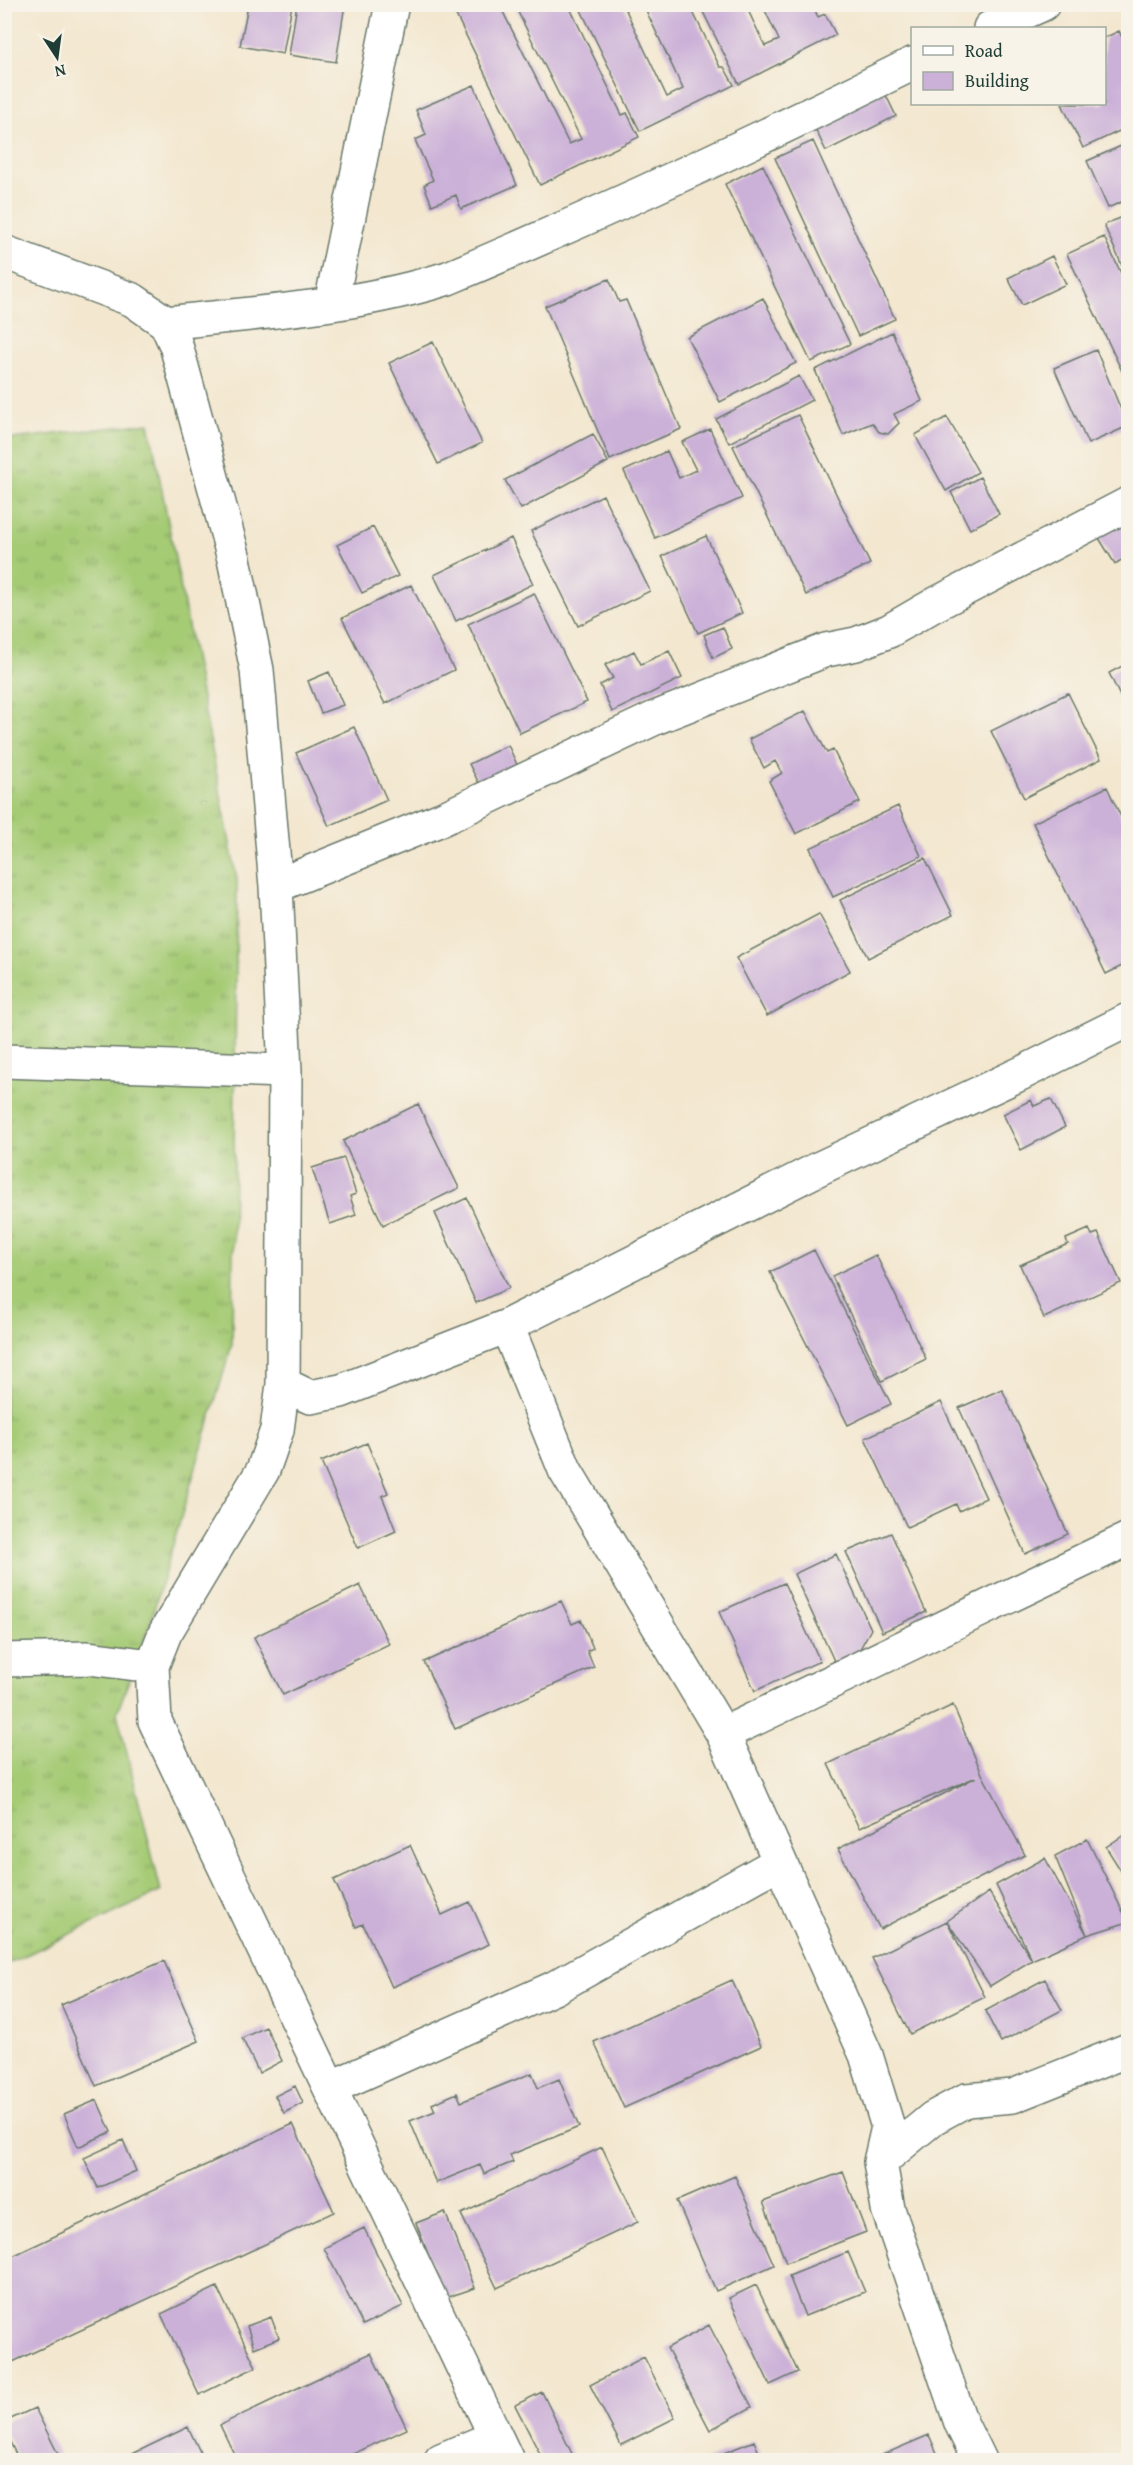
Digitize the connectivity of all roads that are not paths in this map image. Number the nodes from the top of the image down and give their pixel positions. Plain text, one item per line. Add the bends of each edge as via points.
1 (392, 4) edge
2 (1043, 4) edge
3 (992, 27) edge
4 (911, 64) edge
5 (4, 252) edge
6 (331, 304) junction
7 (166, 323) junction
8 (1128, 504) edge
9 (276, 886) junction
10 (1128, 1020) edge
11 (4, 1061) edge
12 (285, 1071) junction
13 (507, 1326) junction
14 (283, 1384) junction
15 (1128, 1539) edge
16 (4, 1660) edge
17 (152, 1666) junction
18 (723, 1734) junction
19 (778, 1863) junction
20 (1128, 2050) edge
21 (330, 2088) junction
22 (880, 2162) junction
23 (501, 2449) edge
24 (441, 2460) edge
25 (980, 2460) edge

1 - 6 street
2 - 3 street
4 - 6 street via 630,199 448,279
5 - 7 street via 133,300
6 - 7 street
7 - 9 street via 176,345 234,558 256,670
8 - 9 street via 889,631 826,650 655,718 444,818
9 - 12 street
10 - 13 street via 820,1168
11 - 12 street
12 - 14 street
13 - 14 street via 341,1391 310,1396
13 - 18 street via 566,1470
14 - 17 street via 277,1430 263,1470 165,1633
15 - 18 street
16 - 17 street via 88,1658
17 - 21 street via 155,1721
18 - 19 street
19 - 21 street via 554,1988
19 - 22 street via 866,2055 888,2127
20 - 22 street via 1013,2096 966,2100 933,2118
21 - 23 street
22 - 25 street via 888,2209 961,2423
23 - 24 street

